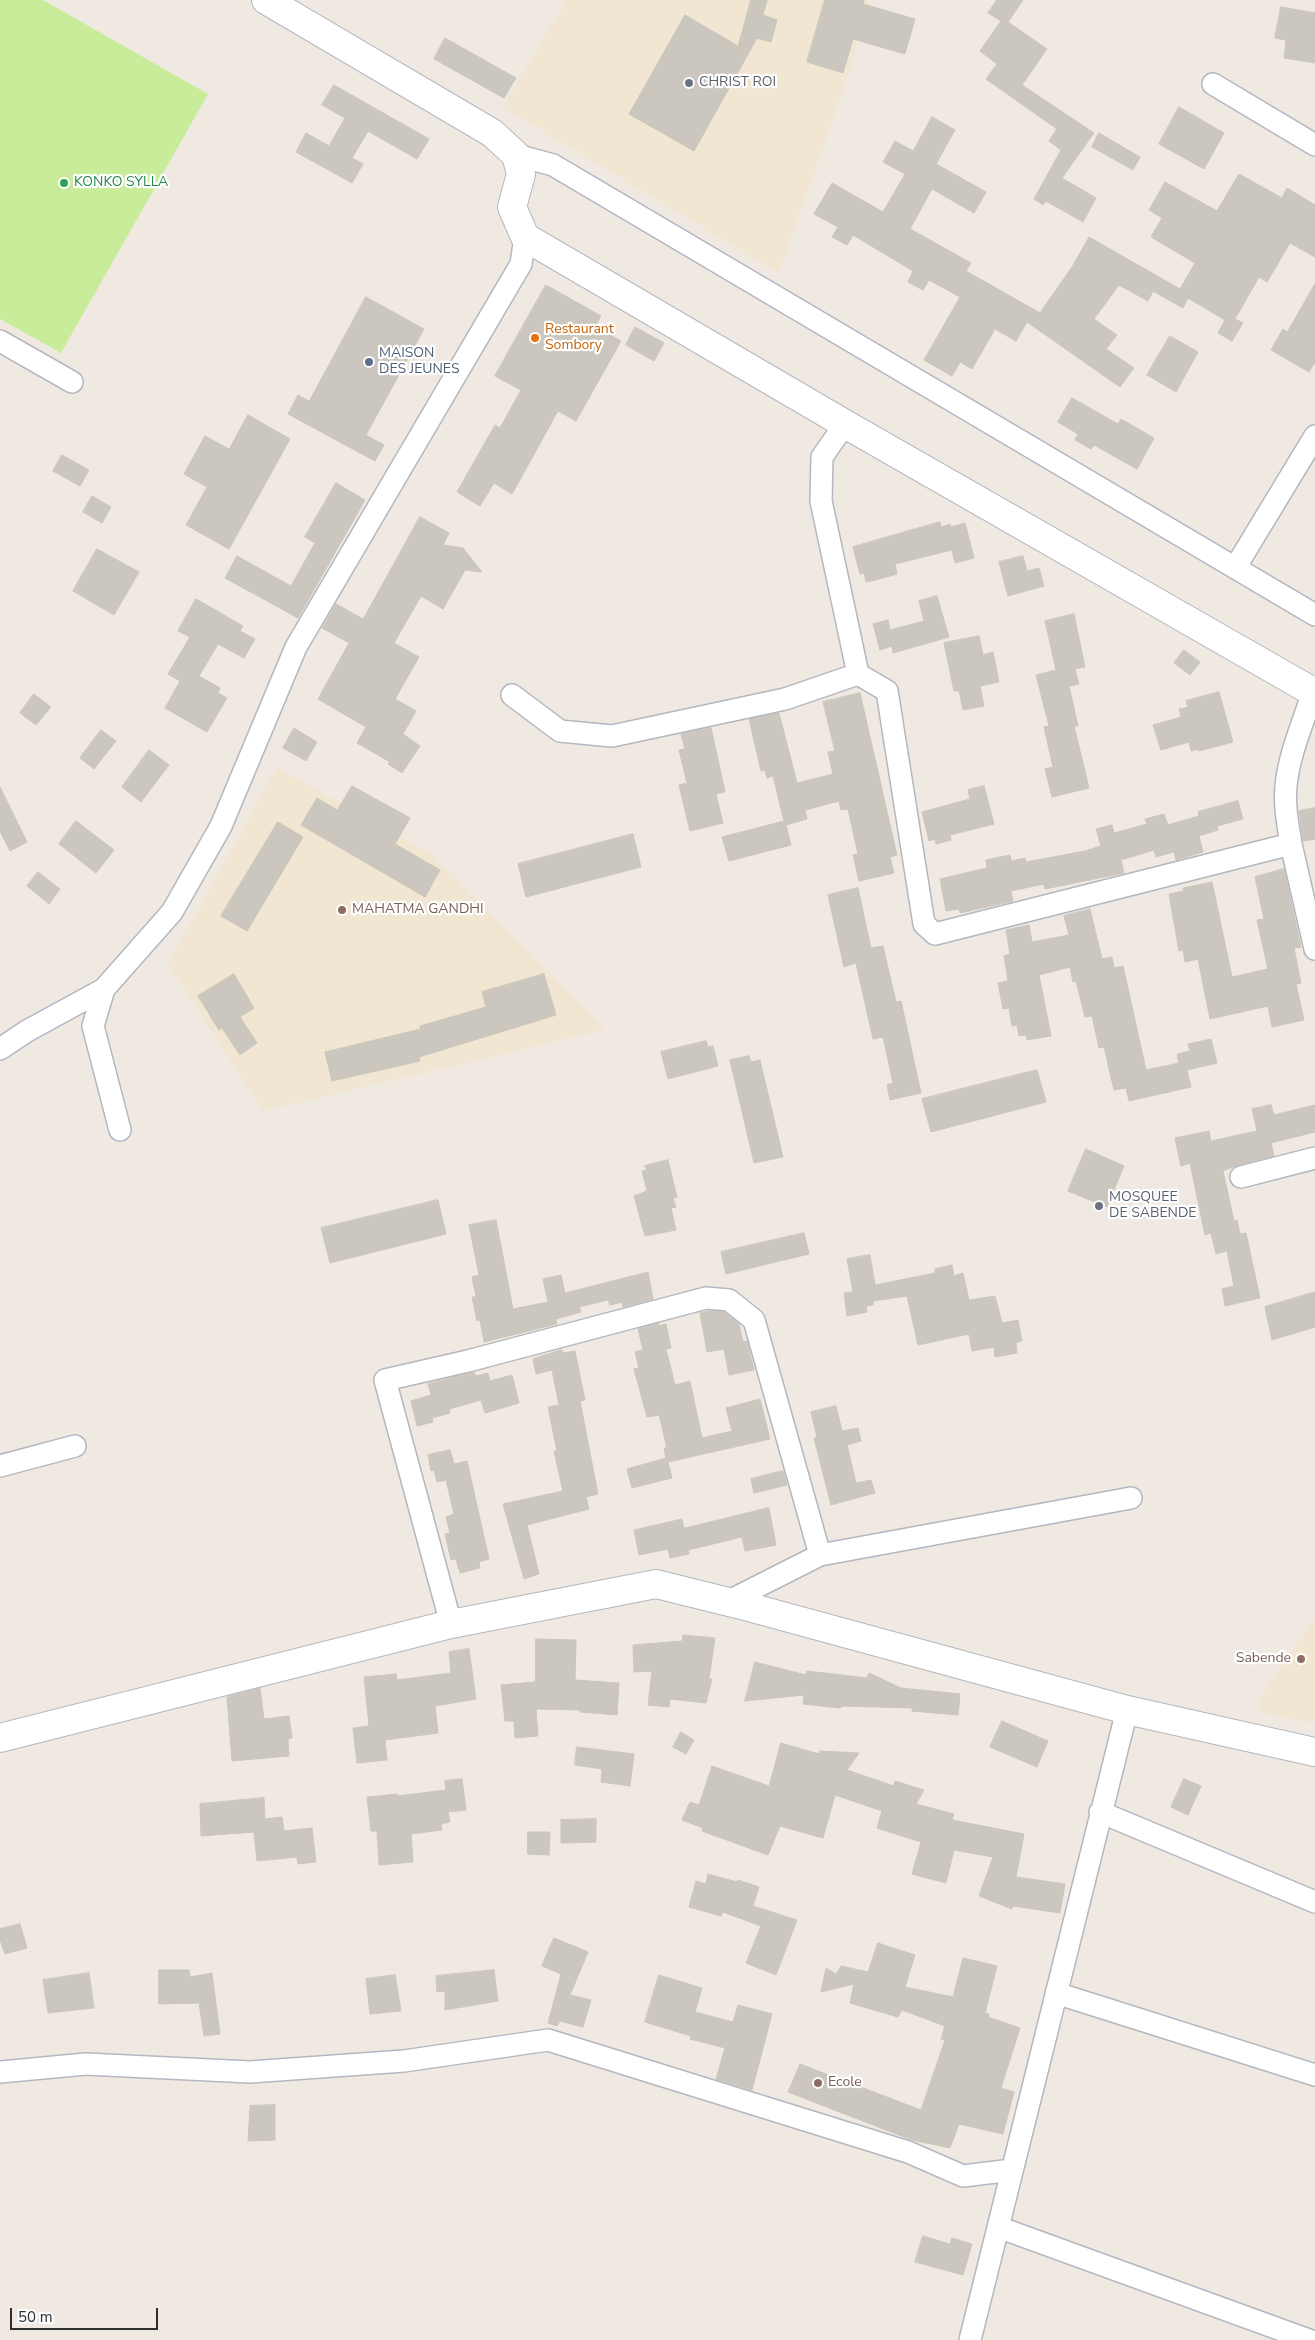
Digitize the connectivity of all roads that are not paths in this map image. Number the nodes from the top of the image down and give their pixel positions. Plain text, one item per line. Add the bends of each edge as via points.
1 (282, 4) edge
2 (1213, 84) dead end
3 (1315, 145) edge
4 (516, 155) junction
5 (526, 237) junction
6 (0, 341) edge
7 (72, 382) dead end
8 (845, 424) junction
9 (1315, 436) edge
10 (1235, 568) junction
11 (1315, 615) edge
12 (858, 674) junction
13 (1314, 692) edge
14 (512, 695) dead end
15 (1291, 844) junction
16 (1315, 949) edge
17 (104, 989) junction
18 (0, 1049) edge
19 (120, 1130) dead end
20 (1315, 1158) edge
21 (1241, 1177) dead end
22 (75, 1446) dead end
23 (0, 1466) edge
24 (1132, 1498) dead end
25 (820, 1555) junction
26 (727, 1602) junction
27 (451, 1624) junction
28 (1127, 1710) junction
29 (0, 1738) edge
30 (1315, 1752) edge
31 (1100, 1812) junction
32 (1315, 1902) edge
33 (1056, 1993) junction
34 (0, 2072) edge
35 (1315, 2075) edge
36 (1012, 2170) junction
37 (998, 2227) junction
38 (970, 2340) edge
39 (1309, 2340) edge

1 - 4 main road via 492,132
2 - 3 street
4 - 5 main road via 521,174 512,207
4 - 10 street via 553,165
5 - 8 main road
5 - 17 street via 521,264 296,647 221,826 172,912
6 - 7 street
8 - 12 street via 822,457 821,501
8 - 13 main road
9 - 10 street
10 - 11 street
12 - 14 street via 785,699 612,736 560,731
12 - 15 street via 887,692 924,924 935,934
13 - 15 street via 1291,757 1286,787
15 - 16 street
17 - 18 street
17 - 19 street via 93,1026
20 - 21 street
22 - 23 street
24 - 25 street
25 - 26 street
25 - 27 street via 754,1320 729,1300 706,1298 385,1380
26 - 27 main road via 656,1584
26 - 28 main road
27 - 29 main road
28 - 30 main road
28 - 31 street
31 - 32 street
31 - 33 street
33 - 35 street
33 - 36 street
34 - 36 street via 86,2064 250,2072 404,2061 548,2040 908,2152 963,2176
36 - 37 street
37 - 38 street
37 - 39 street

